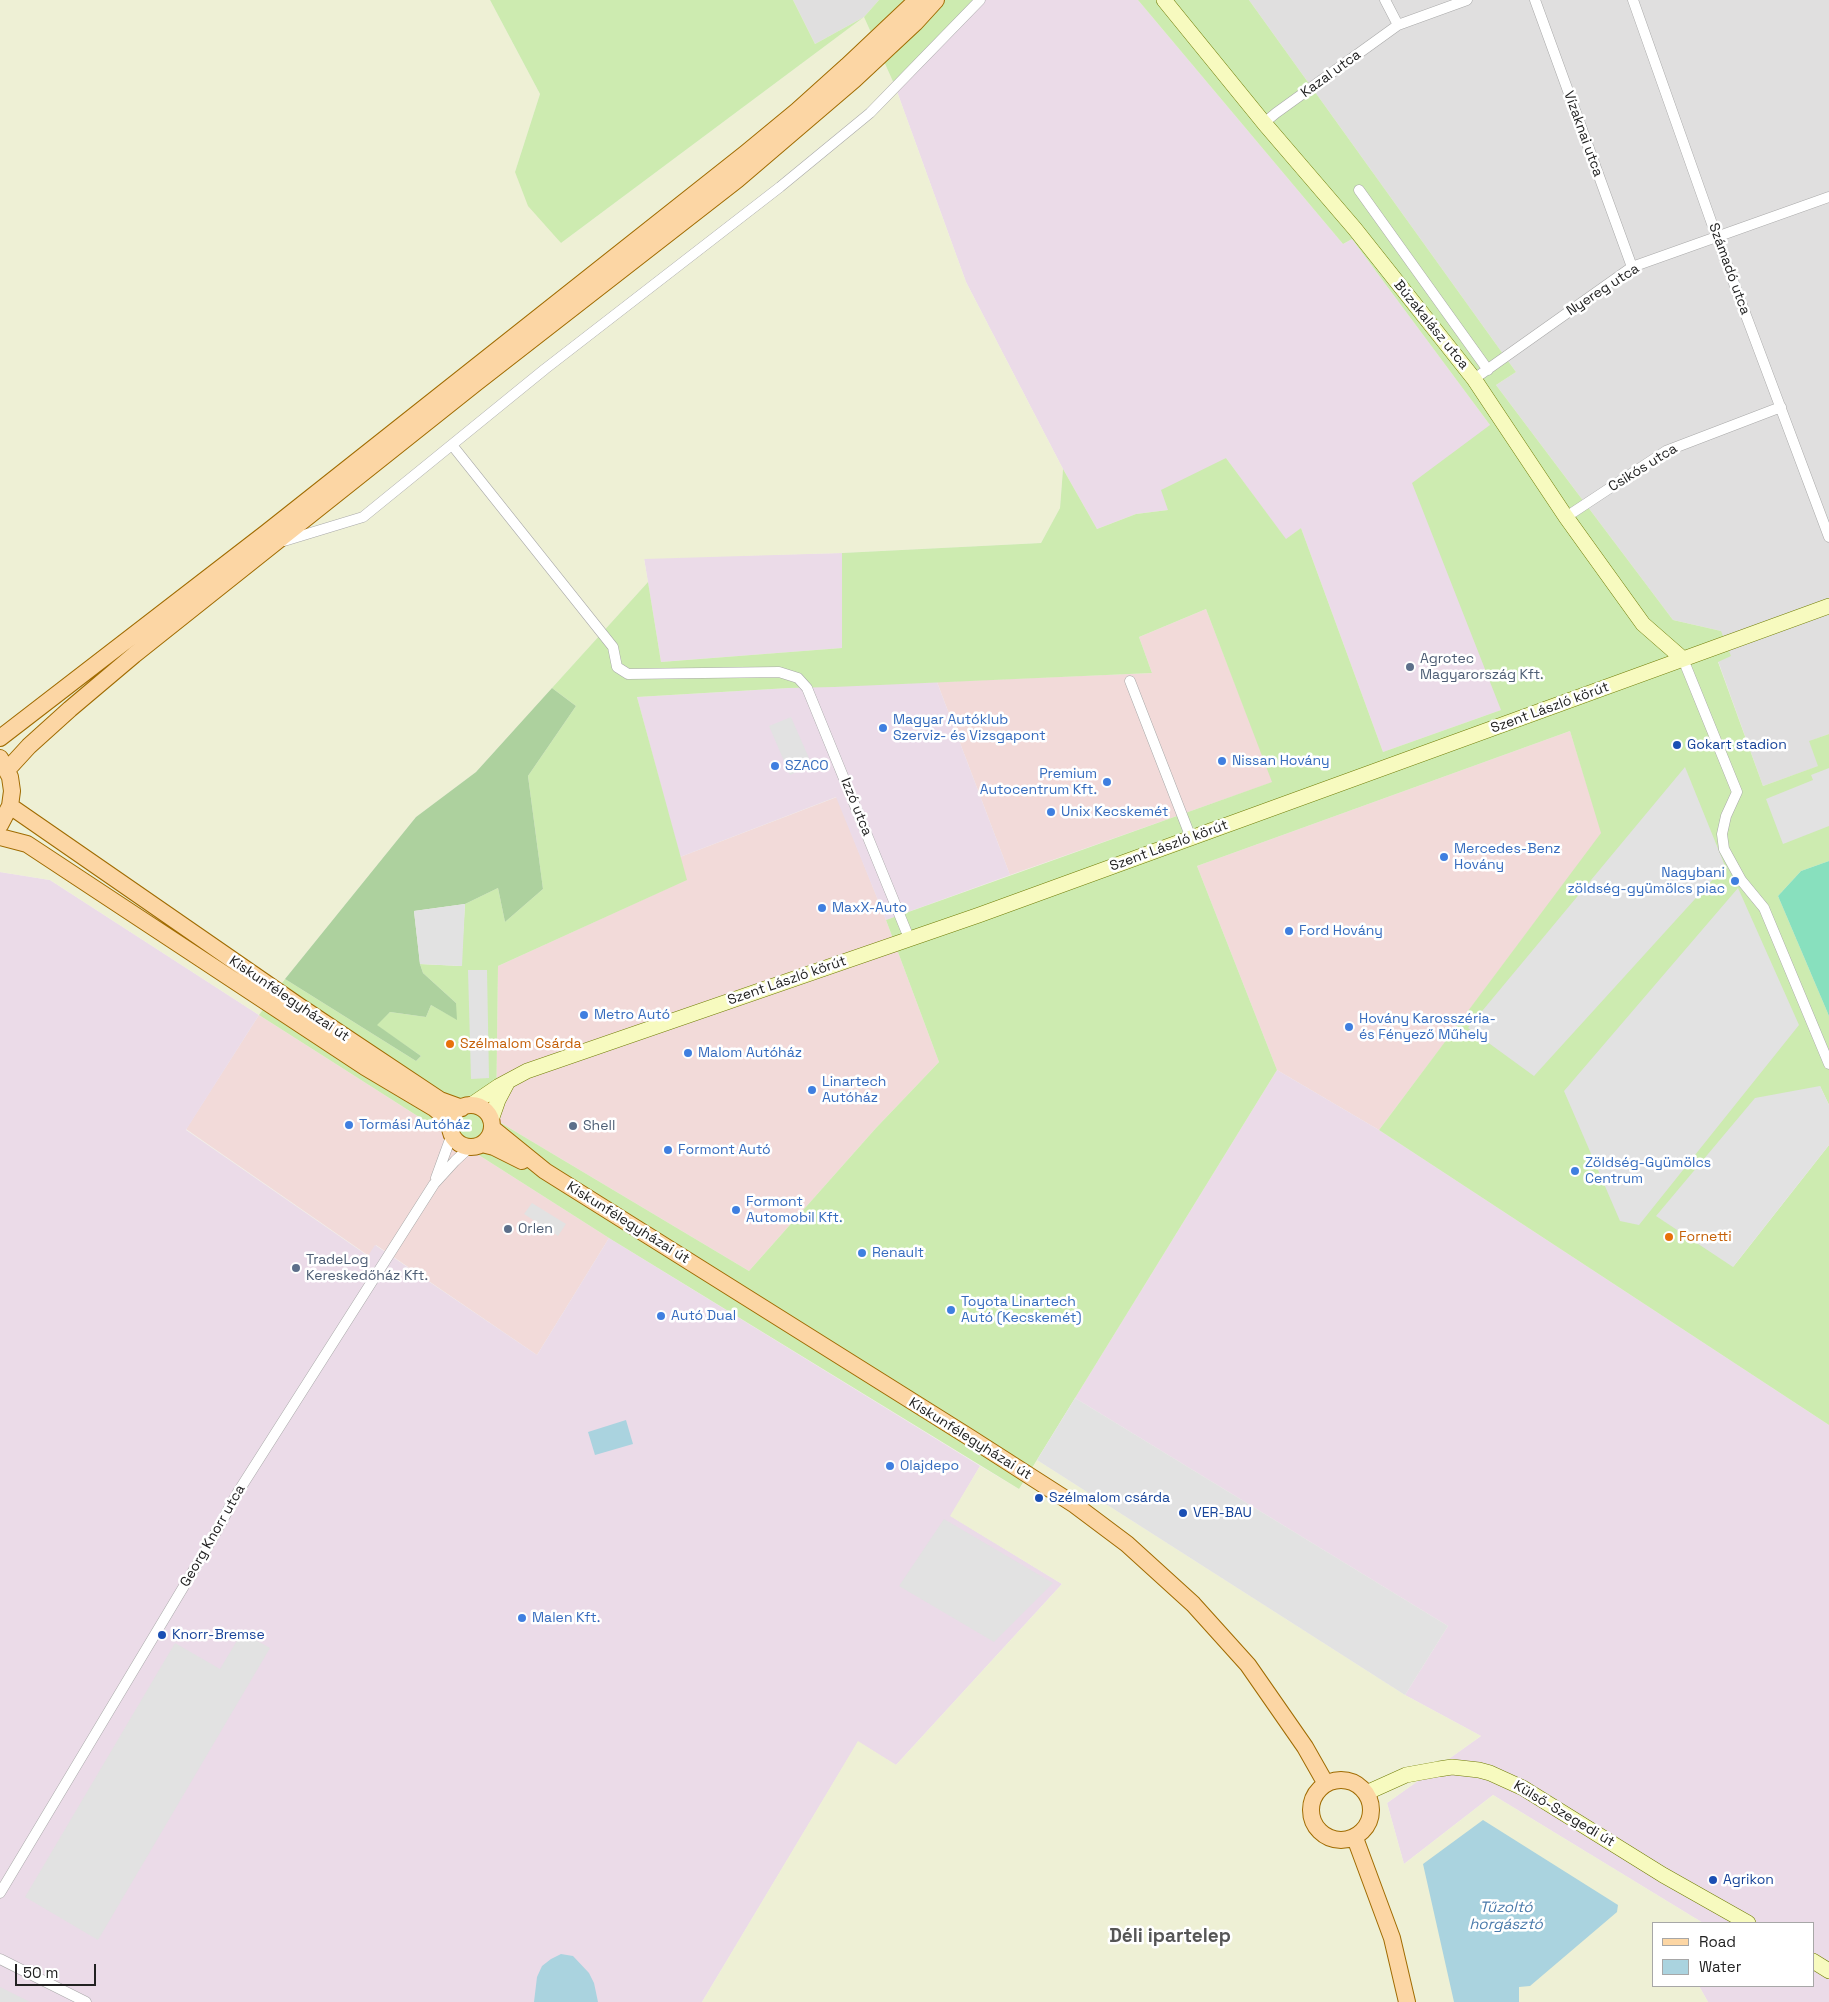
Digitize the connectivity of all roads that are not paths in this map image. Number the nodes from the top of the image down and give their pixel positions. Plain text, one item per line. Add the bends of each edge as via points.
1 (917, 0) edge
2 (936, 0) edge
3 (980, 0) edge
4 (1164, 0) edge
5 (1385, 0) edge
6 (1467, 0) edge
7 (1535, 0) edge
8 (1633, 0) edge
9 (1398, 25) junction
10 (1264, 123) junction
11 (1359, 190) dead end
12 (1829, 197) edge
13 (1717, 238) junction
14 (1632, 267) junction
15 (1488, 370) junction
16 (1474, 379) junction
17 (1780, 407) junction
18 (452, 445) junction
19 (1566, 517) junction
20 (1829, 537) edge
21 (273, 544) junction
22 (1829, 606) edge
23 (1683, 659) junction
24 (1130, 681) dead end
25 (0, 738) edge
26 (4, 764) edge
27 (10, 806) junction
28 (0, 825) edge
29 (0, 837) edge
30 (1191, 838) junction
31 (909, 938) junction
32 (1829, 1064) edge
33 (508, 1082) junction
34 (467, 1107) junction
35 (492, 1124) junction
36 (451, 1129) junction
37 (476, 1146) junction
38 (545, 1171) junction
39 (434, 1184) junction
40 (1326, 1784) junction
41 (1366, 1793) junction
42 (1354, 1838) junction
43 (0, 1893) edge
44 (1746, 1922) edge
45 (0, 1959) edge
46 (1814, 1962) edge
47 (1829, 1971) edge
48 (86, 2002) edge
49 (1407, 2002) edge

1 - 25 main road via 840,73 753,147 266,533
2 - 21 main road via 854,80 737,180
3 - 18 street via 870,113
4 - 10 street, Búzakalász utca
5 - 9 street
6 - 9 street, Kazal utca
7 - 14 street, Vízaknai utca
8 - 13 street, Számadó utca
9 - 10 street, Kazal utca
10 - 16 street, Búzakalász utca via 1355,229
11 - 15 street, Búzakalász utca
12 - 13 street, Nyereg utca
13 - 14 street, Nyereg utca
13 - 17 street, Számadó utca
14 - 15 street, Nyereg utca
15 - 16 street, Nyereg utca
16 - 19 street, Búzakalász utca
17 - 19 street, Csikós utca via 1666,451
17 - 20 street, Számadó utca
18 - 21 street via 363,517
18 - 31 street, Izzó utca via 614,647 617,667 628,674 779,672 798,678 807,688
19 - 23 street, Búzakalász utca via 1643,624
21 - 26 main road
22 - 23 street, Szent László körút
23 - 30 street, Szent László körút
23 - 32 street via 1737,792 1726,816 1722,834 1724,849 1741,880 1764,908
24 - 30 street
26 - 27 main road via 12,791
27 - 28 main road
27 - 34 main road, Kiskunfélegyházai út via 440,1100
29 - 36 main road, Kiskunfélegyházai út via 27,844 365,1068 434,1108 445,1117
30 - 31 street, Szent László körút
31 - 33 street, Szent László körút via 526,1071
33 - 34 street, Szent László körút
33 - 35 street via 498,1100
34 - 35 main road via 484,1109
34 - 36 main road via 454,1115
35 - 37 main road via 489,1137
35 - 38 main road, Kiskunfélegyházai út
36 - 37 main road via 459,1143
36 - 39 street, Georg Knorr utca
37 - 38 main road, Kiskunfélegyházai út via 494,1147
37 - 39 street, Georg Knorr utca via 455,1161
38 - 40 main road, Kiskunfélegyházai út via 969,1437 1075,1505 1127,1544 1193,1604 1248,1665 1305,1747
39 - 43 street, Georg Knorr utca via 238,1492
40 - 41 main road via 1348,1781 1362,1787
40 - 42 main road via 1312,1804 1317,1828 1330,1838
41 - 42 main road via 1372,1809 1371,1818
41 - 44 street, Külső-Szegedi út via 1406,1775 1439,1769 1490,1773 1523,1788 1663,1875
42 - 49 main road via 1392,1938
45 - 48 street
46 - 47 street

